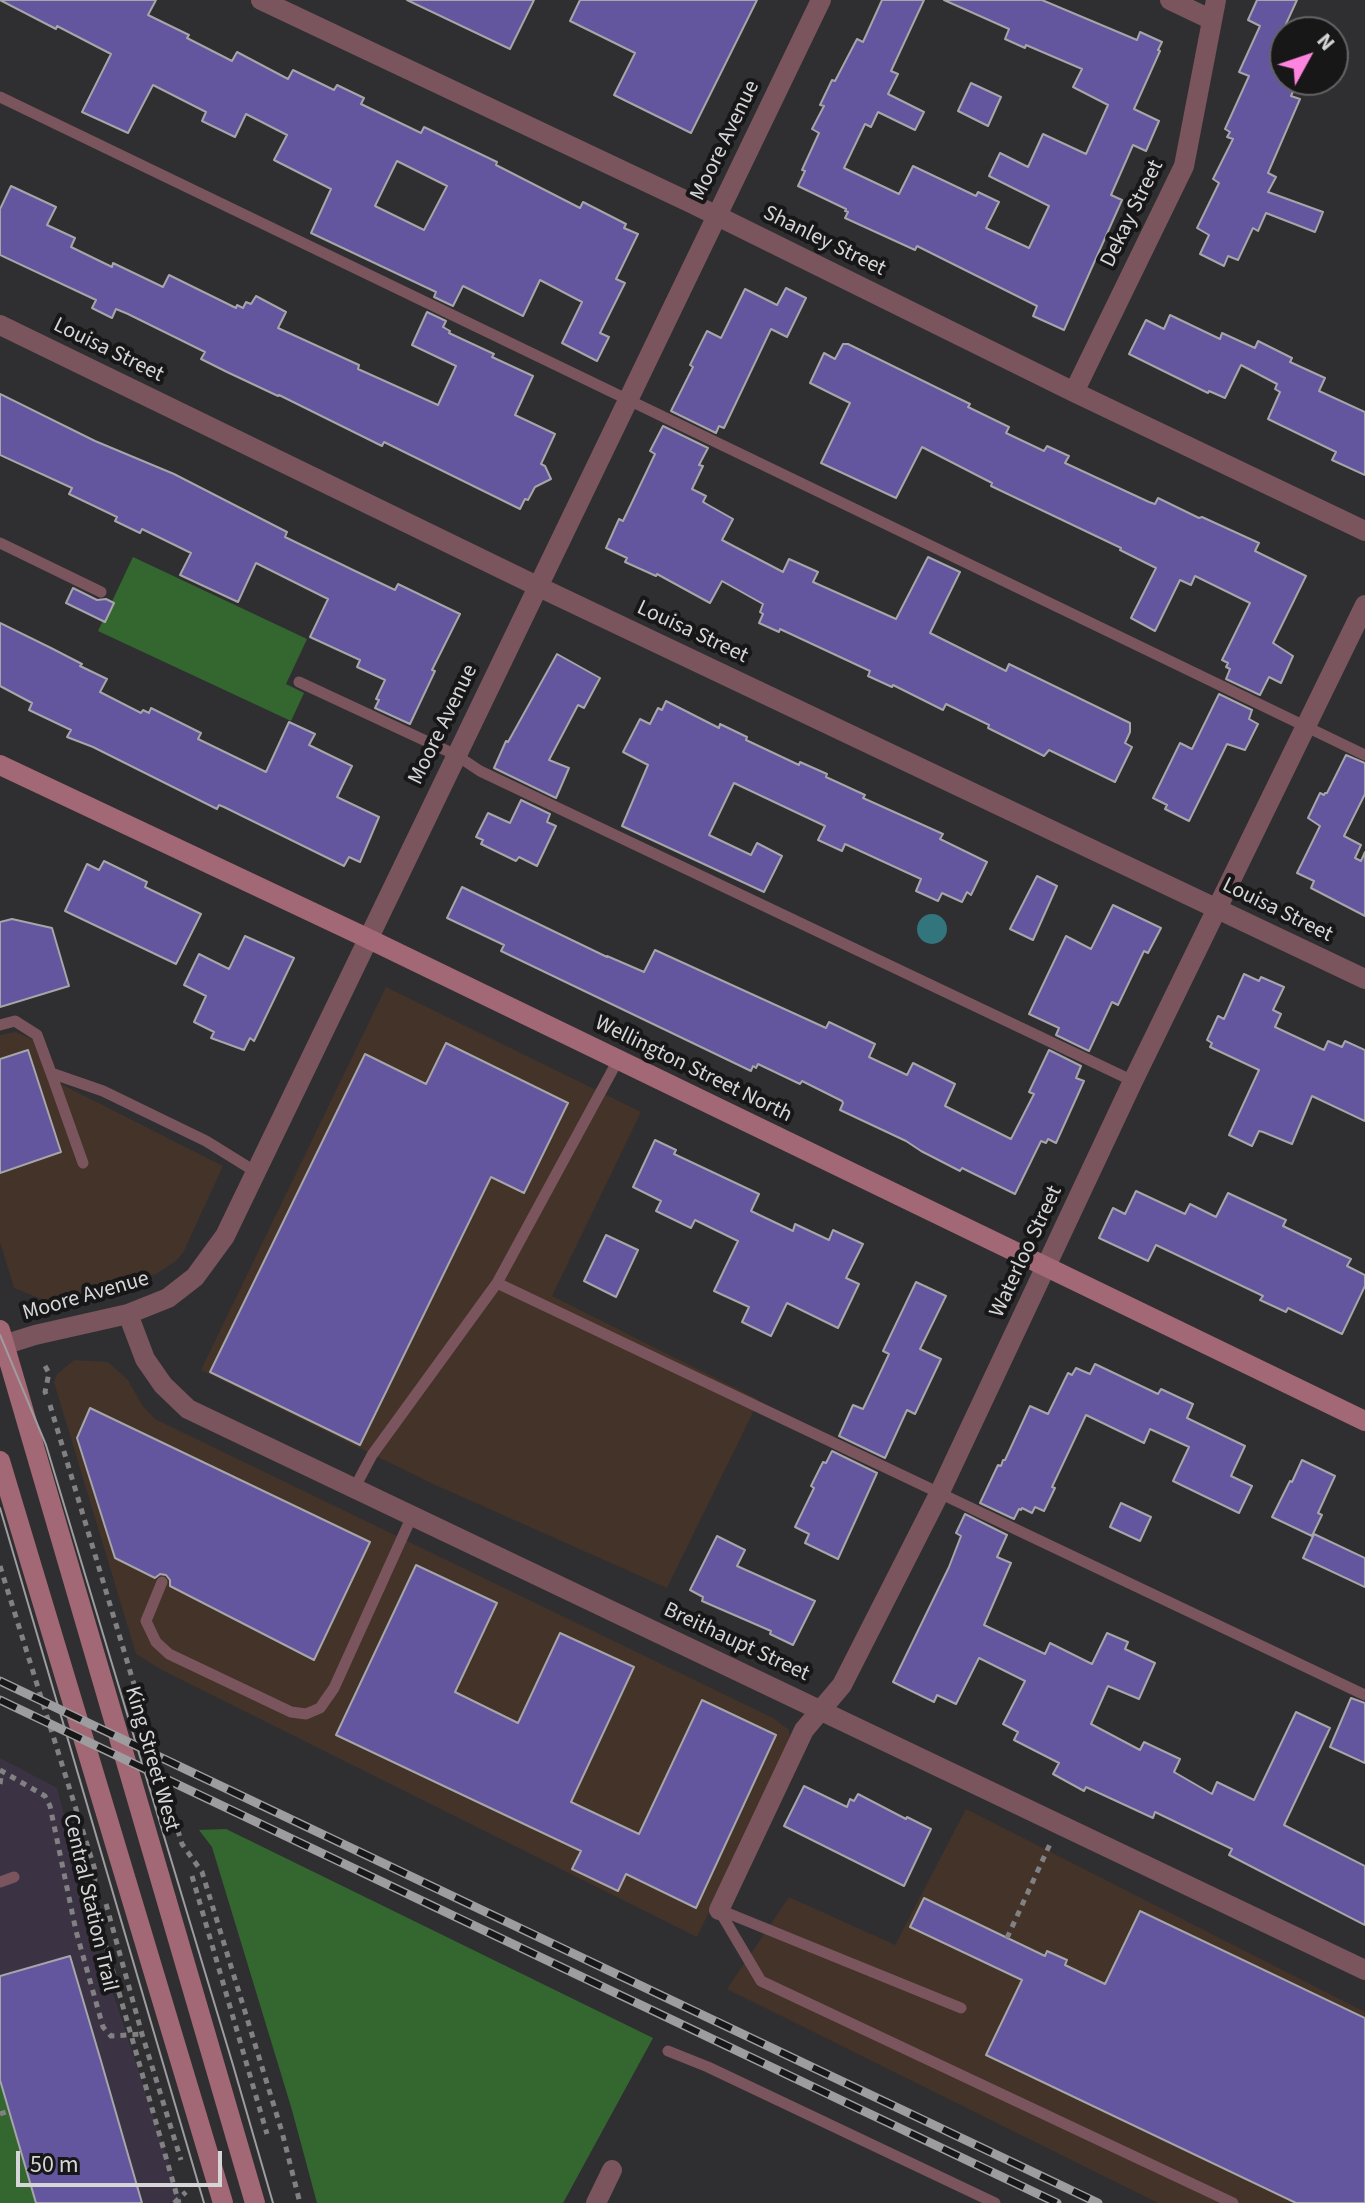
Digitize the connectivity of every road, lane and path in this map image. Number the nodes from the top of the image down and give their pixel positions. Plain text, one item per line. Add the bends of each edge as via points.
1 (261, 0) edge
2 (821, 0) edge
3 (1170, 0) edge
4 (1214, 10) edge
5 (0, 97) edge
6 (717, 216) junction
7 (0, 325) edge
8 (1074, 392) junction
9 (628, 401) junction
10 (1365, 531) edge
11 (0, 543) edge
12 (539, 587) junction
13 (101, 592) dead end
14 (1365, 605) edge
15 (299, 682) dead end
16 (1306, 728) junction
17 (456, 755) junction
18 (1365, 755) edge
19 (0, 765) edge
20 (1218, 909) junction
21 (369, 939) junction
22 (1365, 979) edge
23 (0, 1025) edge
24 (618, 1060) junction
25 (51, 1073) junction
26 (1133, 1081) junction
27 (83, 1163) dead end
28 (256, 1172) junction
29 (1046, 1268) junction
30 (497, 1283) junction
31 (128, 1314) junction
32 (1, 1340) edge
33 (45, 1366) dead end
34 (1365, 1421) edge
35 (0, 1461) edge
36 (354, 1489) junction
37 (939, 1494) junction
38 (412, 1516) junction
39 (0, 1566) edge
40 (162, 1582) dead end
41 (1365, 1695) edge
42 (822, 1711) junction
43 (1, 1770) edge
44 (0, 1784) edge
45 (1051, 1843) dead end
46 (192, 1876) dead end
47 (14, 1877) dead end
48 (0, 1882) edge
49 (105, 1903) dead end
50 (719, 1910) junction
51 (1007, 1938) dead end
52 (1365, 1970) edge
53 (961, 2008) dead end
54 (131, 2034) junction
55 (142, 2034) junction
56 (668, 2051) dead end
57 (9, 2111) dead end
58 (0, 2114) edge
59 (267, 2134) dead end
60 (181, 2160) dead end
61 (612, 2170) dead end
62 (186, 2192) dead end
63 (177, 2202) edge
64 (223, 2203) edge
65 (255, 2203) edge
66 (300, 2203) edge
67 (596, 2203) edge
68 (995, 2203) edge
69 (1233, 2203) edge

1 - 6 street, Shanley Street
2 - 6 street, Moore Avenue
3 - 4 street
4 - 8 street, Dekay Street via 1184,166
5 - 9 lane
6 - 8 street, Shanley Street
6 - 9 street, Moore Avenue
7 - 12 street, Louisa Street
8 - 10 street, Shanley Street
9 - 12 street, Moore Avenue
9 - 16 lane
11 - 13 lane
12 - 17 street, Moore Avenue
12 - 20 street, Louisa Street
14 - 16 street, Waterloo Street
15 - 17 lane
16 - 18 lane
16 - 20 street, Waterloo Street
17 - 21 street, Moore Avenue
17 - 26 lane via 480,771
19 - 21 main road, Wellington Street North
20 - 22 street, Louisa Street
20 - 26 street, Waterloo Street
21 - 24 main road, Wellington Street North
21 - 28 street, Moore Avenue
23 - 25 lane via 15,1021 37,1035
24 - 29 main road, Wellington Street North
24 - 30 lane
25 - 27 lane
25 - 28 lane via 184,1130
26 - 29 street, Waterloo Street
28 - 31 street, Moore Avenue via 225,1236 195,1277 168,1298
29 - 34 main road, Wellington Street North
29 - 37 street, Waterloo Street
30 - 36 lane via 372,1455
30 - 37 lane
31 - 32 street, Moore Avenue
31 - 36 street, Breithaupt Street via 145,1359 188,1409
32 - 65 main road, King Street West
33 - 66 path via 45,1392 182,1844 202,1872
35 - 64 main road
36 - 38 street, Breithaupt Street
37 - 41 lane
37 - 42 street, Waterloo Street via 842,1685
38 - 40 lane via 334,1688 320,1708 306,1714 291,1712 169,1654 146,1621
38 - 42 street, Breithaupt Street
39 - 54 path via 95,1870 94,1905
42 - 50 street, Waterloo Street via 804,1730
42 - 52 street, Breithaupt Street
43 - 44 path
43 - 54 path, Central Station Trail via 45,1796 50,1806 103,2027 111,2036
45 - 51 path
46 - 59 path
47 - 48 lane
49 - 55 path
50 - 53 lane
50 - 69 lane via 761,1981
54 - 55 path, Central Station Trail
54 - 63 path
55 - 60 path
56 - 68 lane
57 - 58 path
61 - 67 street
62 - 63 path

